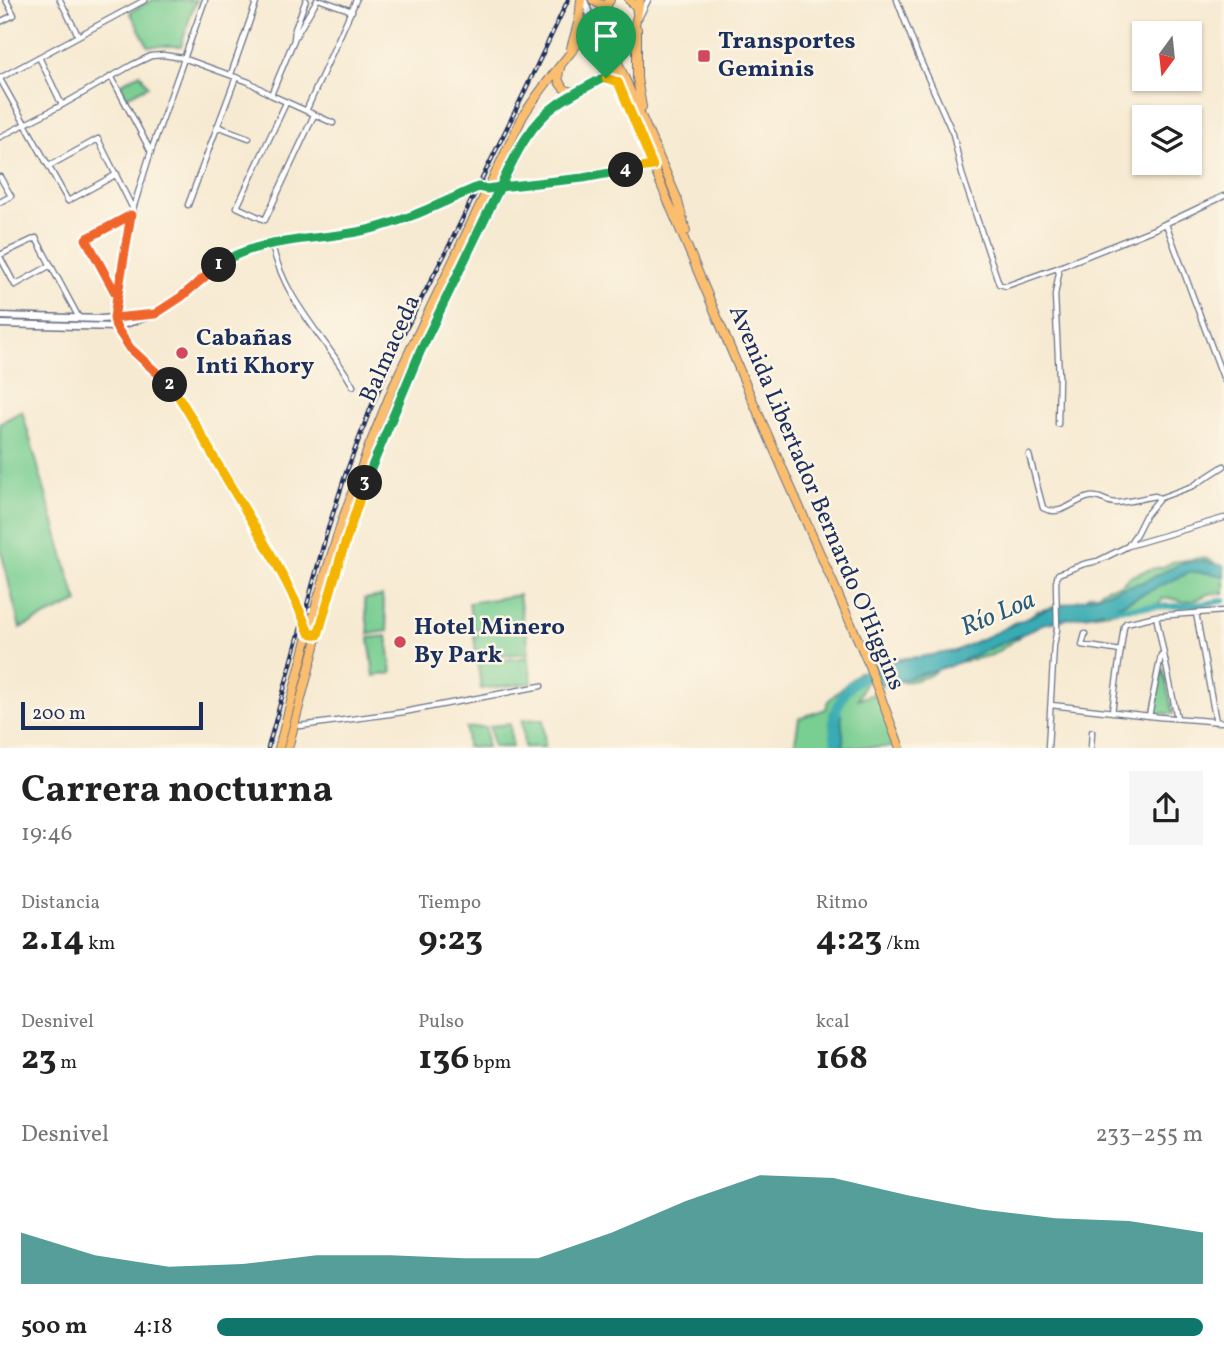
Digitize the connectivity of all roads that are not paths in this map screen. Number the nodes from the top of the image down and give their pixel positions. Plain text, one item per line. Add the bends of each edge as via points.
1 (6, 0) edge
2 (60, 0) edge
3 (145, 0) edge
4 (205, 0) edge
5 (257, 0) edge
6 (306, 0) edge
7 (319, 0) edge
8 (356, 0) edge
9 (582, 0) edge
10 (592, 0) edge
11 (629, 0) edge
12 (640, 0) edge
13 (648, 0) edge
14 (897, 0) edge
15 (608, 3) edge
16 (352, 11) junction
17 (596, 20) junction
18 (638, 20) junction
19 (0, 22) edge
20 (78, 35) junction
21 (294, 40) junction
22 (570, 54) junction
23 (39, 57) junction
24 (183, 58) junction
25 (615, 65) junction
26 (560, 68) junction
27 (233, 75) junction
28 (111, 76) junction
29 (0, 78) edge
30 (601, 79) junction
31 (618, 82) junction
32 (578, 92) junction
33 (271, 95) junction
34 (286, 103) junction
35 (62, 105) junction
36 (306, 111) junction
37 (314, 115) junction
38 (333, 123) dead end
39 (26, 124) junction
40 (217, 126) junction
41 (647, 130) junction
42 (0, 136) edge
43 (249, 138) dead end
44 (151, 150) junction
45 (49, 166) junction
46 (653, 166) junction
47 (117, 174) junction
48 (0, 177) edge
49 (500, 187) junction
50 (487, 189) junction
51 (1224, 196) edge
52 (0, 202) edge
53 (188, 205) dead end
54 (133, 209) junction
55 (131, 215) junction
56 (1166, 224) junction
57 (272, 245) junction
58 (0, 256) edge
59 (695, 264) junction
60 (51, 265) junction
61 (1057, 268) junction
62 (117, 296) junction
63 (155, 314) junction
64 (0, 316) edge
65 (79, 318) junction
66 (114, 318) junction
67 (0, 324) edge
68 (116, 327) junction
69 (1224, 380) edge
70 (353, 386) dead end
71 (1058, 424) dead end
72 (1030, 455) dead end
73 (1224, 466) edge
74 (1160, 498) junction
75 (1224, 518) edge
76 (1128, 546) junction
77 (316, 605) junction
78 (298, 608) junction
79 (1224, 611) edge
80 (1196, 613) junction
81 (1156, 616) junction
82 (313, 634) junction
83 (1084, 634) dead end
84 (1121, 651) junction
85 (1162, 651) junction
86 (541, 686) dead end
87 (1051, 705) junction
88 (1112, 712) junction
89 (1149, 716) junction
90 (1177, 719) junction
91 (1216, 722) junction
92 (1224, 722) edge
93 (294, 725) junction
94 (1092, 732) dead end
95 (279, 747) edge
96 (288, 747) edge
97 (900, 747) edge
98 (1048, 747) edge
99 (1091, 747) edge

1 - 19 street via 14,15
2 - 20 street
3 - 20 street
4 - 24 street
5 - 27 street
6 - 21 street
7 - 16 street
7 - 21 street
8 - 16 street
9 - 17 street
9 - 22 main road
10 - 15 main road
10 - 17 street
11 - 18 main road
12 - 18 main road, Balmaceda
13 - 18 street
14 - 61 street via 953,134 999,284 1006,286
15 - 17 main road, Balmaceda
16 - 36 street
17 - 22 main road, Balmaceda
17 - 25 main road, Avenida Libertador Bernardo O'Higgins
18 - 25 main road, Balmaceda
18 - 41 main road via 637,78
20 - 23 street
21 - 33 street
22 - 26 main road, Balmaceda
23 - 29 street
23 - 35 street
24 - 27 street
24 - 28 street via 151,57
24 - 44 street
25 - 30 main road, Balmaceda
25 - 31 main road, Avenida Libertador Bernardo O'Higgins
25 - 41 main road, Avenida Libertador Bernardo O'Higgins
26 - 32 main road via 562,86
26 - 50 main road, Balmaceda via 523,116
27 - 33 street
27 - 40 street
28 - 35 street
28 - 44 street
29 - 39 street
30 - 31 main road
30 - 32 main road, Balmaceda
31 - 46 main road, Avenida Libertador Bernardo O'Higgins
32 - 49 main road, Balmaceda via 552,108 531,130
33 - 34 street
34 - 36 street
34 - 37 street via 237,207 265,220
35 - 39 street
36 - 37 street
37 - 38 street
39 - 42 street
39 - 45 street
40 - 43 street
40 - 53 street
41 - 59 main road, Avenida Libertador Bernardo O'Higgins via 677,198
44 - 54 street
45 - 47 street via 68,201
45 - 47 street via 98,139
46 - 49 street
46 - 59 main road, Avenida Libertador Bernardo O'Higgins
47 - 54 street
48 - 52 street via 11,196
49 - 50 street
49 - 82 main road, Balmaceda via 378,451
50 - 57 street via 478,187 372,229
50 - 77 main road, Balmaceda via 396,380
51 - 56 street
54 - 55 street
55 - 62 street
55 - 62 street via 86,239
56 - 61 street
56 - 69 street
57 - 63 street via 222,262
57 - 70 street via 298,307
58 - 60 street via 36,238
58 - 60 street via 15,285
59 - 97 main road, Avenida Libertador Bernardo O'Higgins
60 - 65 street
61 - 71 street
62 - 66 street
63 - 66 street
63 - 68 street
64 - 65 street
65 - 66 street
66 - 68 street
67 - 68 street
68 - 78 street via 130,348 172,387
72 - 74 street via 1043,508 1049,512 1094,496 1118,503
73 - 74 street via 1194,486
74 - 76 street
75 - 76 street
76 - 87 street via 1058,574
77 - 78 street
77 - 82 main road, Balmaceda
78 - 82 street
79 - 80 street
80 - 81 street
80 - 91 street
81 - 84 street via 1126,623
81 - 85 street
82 - 93 main road, Balmaceda
82 - 95 main road, Balmaceda
83 - 84 street via 1082,645
84 - 88 street
85 - 89 street
85 - 90 street
86 - 93 street via 404,712
87 - 88 street
87 - 98 street
88 - 89 street
89 - 90 street
90 - 91 street
91 - 92 street
93 - 96 main road, Balmaceda
94 - 99 street

